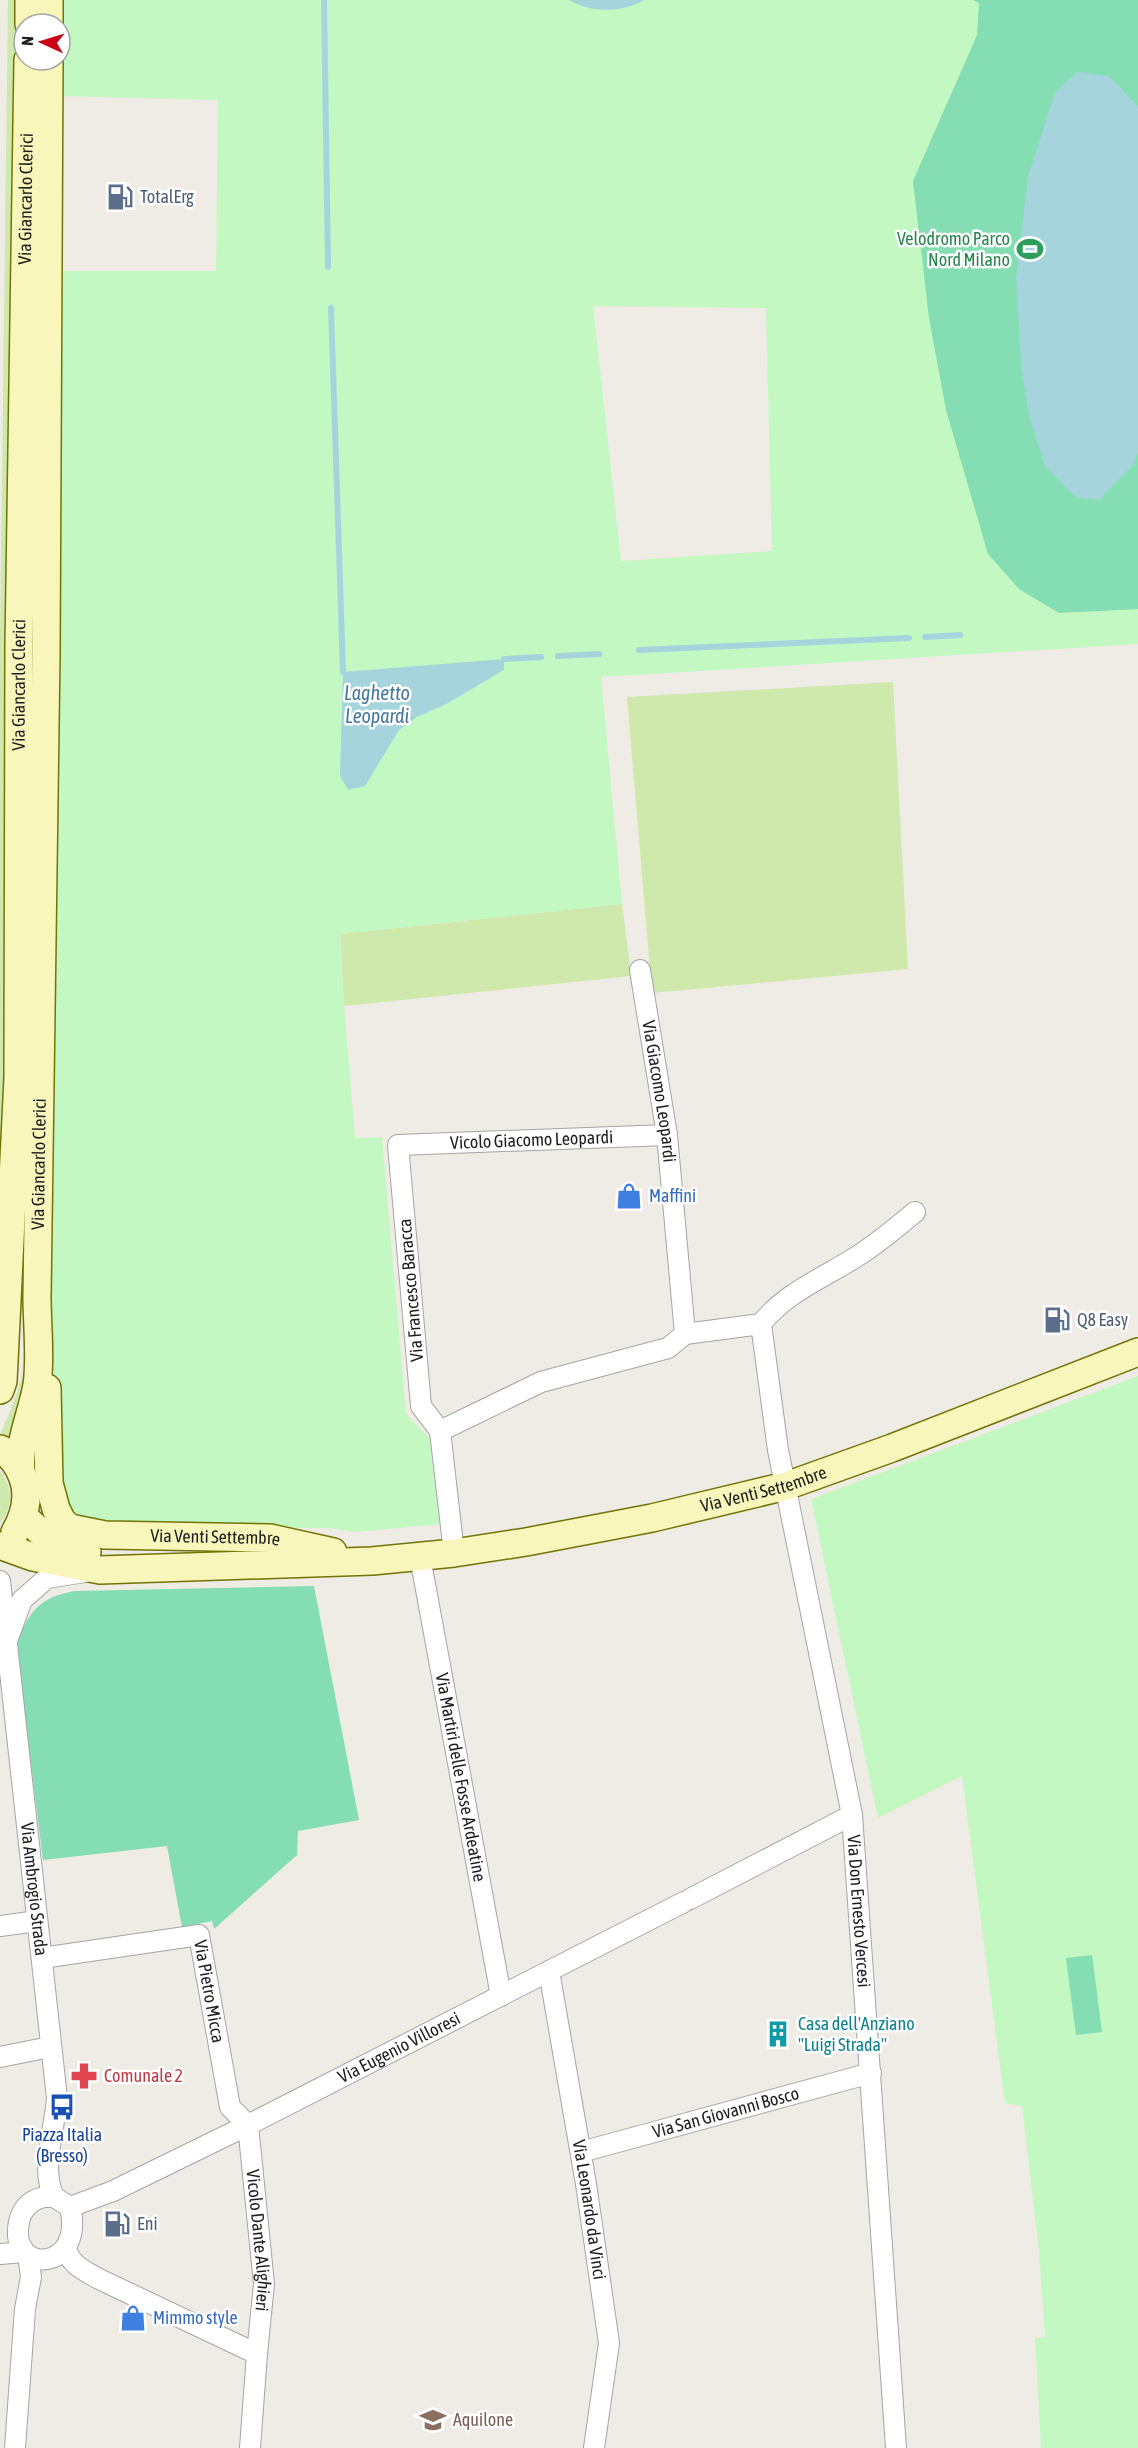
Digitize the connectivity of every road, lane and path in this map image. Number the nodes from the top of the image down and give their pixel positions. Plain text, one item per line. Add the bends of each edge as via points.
1 (28, 72) edge
2 (49, 72) edge
3 (640, 970) dead end
4 (667, 1135) junction
5 (398, 1144) joint
6 (915, 1212) dead end
7 (37, 1298) junction
8 (3, 1319) edge
9 (761, 1324) junction
10 (685, 1334) junction
11 (1138, 1352) edge
12 (0, 1390) edge
13 (440, 1431) junction
14 (0, 1449) edge
15 (21, 1471) junction
16 (786, 1486) junction
17 (24, 1517) junction
18 (62, 1521) joint
19 (1, 1547) edge
20 (454, 1553) junction
21 (420, 1557) junction
22 (372, 1561) junction
23 (167, 1568) junction
24 (100, 1570) junction
25 (0, 1581) edge
26 (7, 1640) junction
27 (852, 1815) junction
28 (37, 1921) junction
29 (0, 1926) edge
30 (42, 1958) junction
31 (549, 1971) junction
32 (501, 1996) junction
33 (50, 2048) junction
34 (0, 2057) edge
35 (872, 2073) junction
36 (248, 2126) junction
37 (581, 2152) junction
38 (113, 2191) junction
39 (62, 2202) junction
40 (69, 2240) junction
41 (0, 2254) edge
42 (26, 2254) junction
43 (257, 2354) junction
44 (15, 2448) edge
45 (250, 2448) edge
46 (594, 2448) edge
47 (896, 2448) edge

1 - 8 street, Via Giancarlo Clerici via 19,646 18,1078
2 - 7 street, Via Giancarlo Clerici
3 - 4 street, Via Giacomo Leopardi
4 - 5 street, Vicolo Giacomo Leopardi
4 - 10 street, Via Giacomo Leopardi
5 - 13 street, Via Francesco Baracca via 421,1406
6 - 9 street via 856,1257 804,1287
7 - 15 street, Via Giancarlo Clerici via 38,1383 19,1457
7 - 18 street, Via Giancarlo Clerici via 48,1395 49,1483
8 - 12 street, Via Giancarlo Clerici
9 - 10 street
9 - 16 street
10 - 13 street via 668,1348 541,1382
11 - 16 street, Via Venti Settembre
13 - 20 street
14 - 15 street
15 - 17 street, Via Giancarlo Clerici via 28,1496
16 - 20 street, Via Venti Settembre via 588,1532
16 - 27 street, Via Don Ernesto Vercesi
17 - 19 street via 14,1535
17 - 23 street, Via Venti Settembre via 53,1543
18 - 22 street, Via Venti Settembre via 70,1528 105,1535 270,1538
19 - 24 street, Via Venti Settembre
20 - 21 street, Via Venti Settembre
21 - 22 street, Via Venti Settembre
21 - 32 street, Via Martiri delle Fosse Ardeatine
22 - 23 street, Via Venti Settembre
23 - 24 street, Via Venti Settembre
24 - 26 street via 47,1578 22,1600
25 - 26 street, Via Ambrogio Strada
26 - 28 street, Via Ambrogio Strada
27 - 31 street, Via Eugenio Villoresi
27 - 35 street, Via Don Ernesto Vercesi
28 - 29 street
28 - 30 street, Via Ambrogio Strada
30 - 33 street, Via Ambrogio Strada
30 - 36 street, Via Pietro Micca via 199,1935 230,2106
31 - 32 street, Via Eugenio Villoresi
31 - 37 street, Via Leonardo da Vinci
32 - 36 street, Via Eugenio Villoresi
33 - 34 street
33 - 39 street, Via Ambrogio Strada via 57,2098 47,2164 48,2184
35 - 37 street, Via San Giovanni Bosco
35 - 47 street, Via Don Ernesto Vercesi
36 - 38 street, Via Eugenio Villoresi
36 - 43 street, Vicolo Dante Alighieri via 264,2284
37 - 46 street, Via Leonardo da Vinci via 609,2343
38 - 39 street, Via Eugenio Villoresi
38 - 40 street, Via Eugenio Villoresi
39 - 40 street
39 - 42 street via 33,2200 20,2217 17,2236
40 - 42 street via 45,2260
40 - 43 street via 68,2257 79,2268
41 - 42 street
42 - 44 street via 31,2277
43 - 45 street, Vicolo Dante Alighieri

